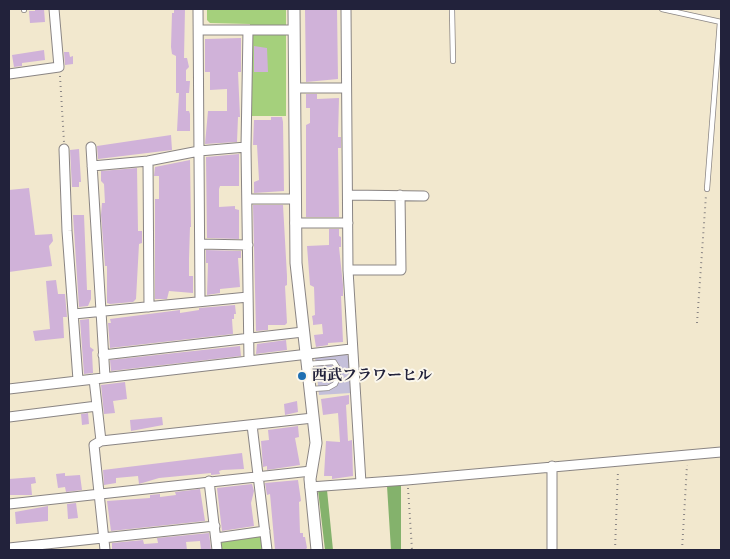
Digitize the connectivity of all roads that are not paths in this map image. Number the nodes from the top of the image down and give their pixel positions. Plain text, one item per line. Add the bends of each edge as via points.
1 (54, 9) edge
2 (198, 9) edge
3 (294, 9) edge
4 (346, 9) edge
5 (452, 9) edge
6 (662, 9) edge
7 (720, 22) edge
8 (199, 30) junction
9 (248, 30) junction
10 (294, 30) junction
11 (453, 61) dead end
12 (9, 74) edge
13 (295, 88) junction
14 (346, 88) junction
15 (246, 146) junction
16 (90, 147) dead end
17 (64, 149) road end
18 (199, 151) junction
19 (148, 162) junction
20 (92, 166) junction
21 (707, 189) road end
22 (348, 195) junction
23 (400, 195) junction
24 (424, 196) dead end
25 (247, 199) junction
26 (295, 199) junction
27 (295, 223) junction
28 (348, 223) junction
29 (200, 244) junction
30 (248, 245) junction
31 (348, 270) junction
32 (248, 297) junction
33 (200, 301) junction
34 (150, 307) junction
35 (101, 312) junction
36 (74, 314) junction
37 (303, 332) junction
38 (248, 337) junction
39 (351, 349) junction
40 (103, 355) junction
41 (306, 359) junction
42 (249, 360) junction
43 (105, 378) junction
44 (94, 379) junction
45 (78, 380) junction
46 (9, 389) edge
47 (310, 389) junction
48 (97, 406) junction
49 (9, 416) edge
50 (313, 418) junction
51 (252, 425) junction
52 (101, 441) junction
53 (721, 452) edge
54 (552, 466) junction
55 (311, 471) junction
56 (259, 476) junction
57 (209, 481) junction
58 (361, 483) junction
59 (310, 487) junction
60 (100, 494) junction
61 (9, 504) edge
62 (215, 526) junction
63 (265, 531) junction
64 (104, 538) junction
65 (216, 538) junction
66 (9, 548) edge
67 (105, 550) edge
68 (217, 550) edge
69 (267, 550) edge
70 (317, 550) edge
71 (552, 550) edge

1 - 12 street via 59,67
2 - 8 street
3 - 10 street
4 - 14 street
5 - 11 lane
6 - 7 lane
7 - 21 lane
8 - 9 street
8 - 18 street
9 - 10 street
9 - 15 street
10 - 13 street
13 - 14 street
13 - 26 street
14 - 22 street
15 - 18 street
15 - 25 street
16 - 20 street
17 - 36 street
18 - 19 street
18 - 29 street
19 - 20 street
19 - 34 street
20 - 35 street
22 - 23 street
22 - 28 street
23 - 24 street
23 - 31 street via 401,270
25 - 26 street
25 - 30 street
26 - 27 street
27 - 28 street
27 - 37 street
28 - 31 street
29 - 30 street
29 - 33 street
30 - 32 street
31 - 39 street
32 - 33 street
32 - 38 street
33 - 34 street
34 - 35 street
35 - 36 street
35 - 40 street
36 - 45 street
37 - 38 street
37 - 41 street
38 - 40 street
38 - 42 street
39 - 41 street
39 - 58 street
40 - 43 street
41 - 42 street
41 - 47 street
41 - 47 lane via 334,362 337,367 335,384 328,388
42 - 43 street
43 - 44 street
44 - 45 street
44 - 48 street
45 - 46 street
47 - 50 street
48 - 49 street
48 - 52 street
50 - 51 street
50 - 55 street via 316,453
51 - 52 street
51 - 56 street
52 - 60 street via 94,445
53 - 54 street
54 - 58 street
54 - 71 street
55 - 56 street
55 - 59 street
56 - 57 street
56 - 63 street
57 - 60 street
57 - 62 street
58 - 59 street
59 - 70 street
60 - 61 street
60 - 64 street
62 - 64 street
62 - 65 street
63 - 65 street
63 - 69 street
64 - 66 street
64 - 67 street
65 - 68 street

